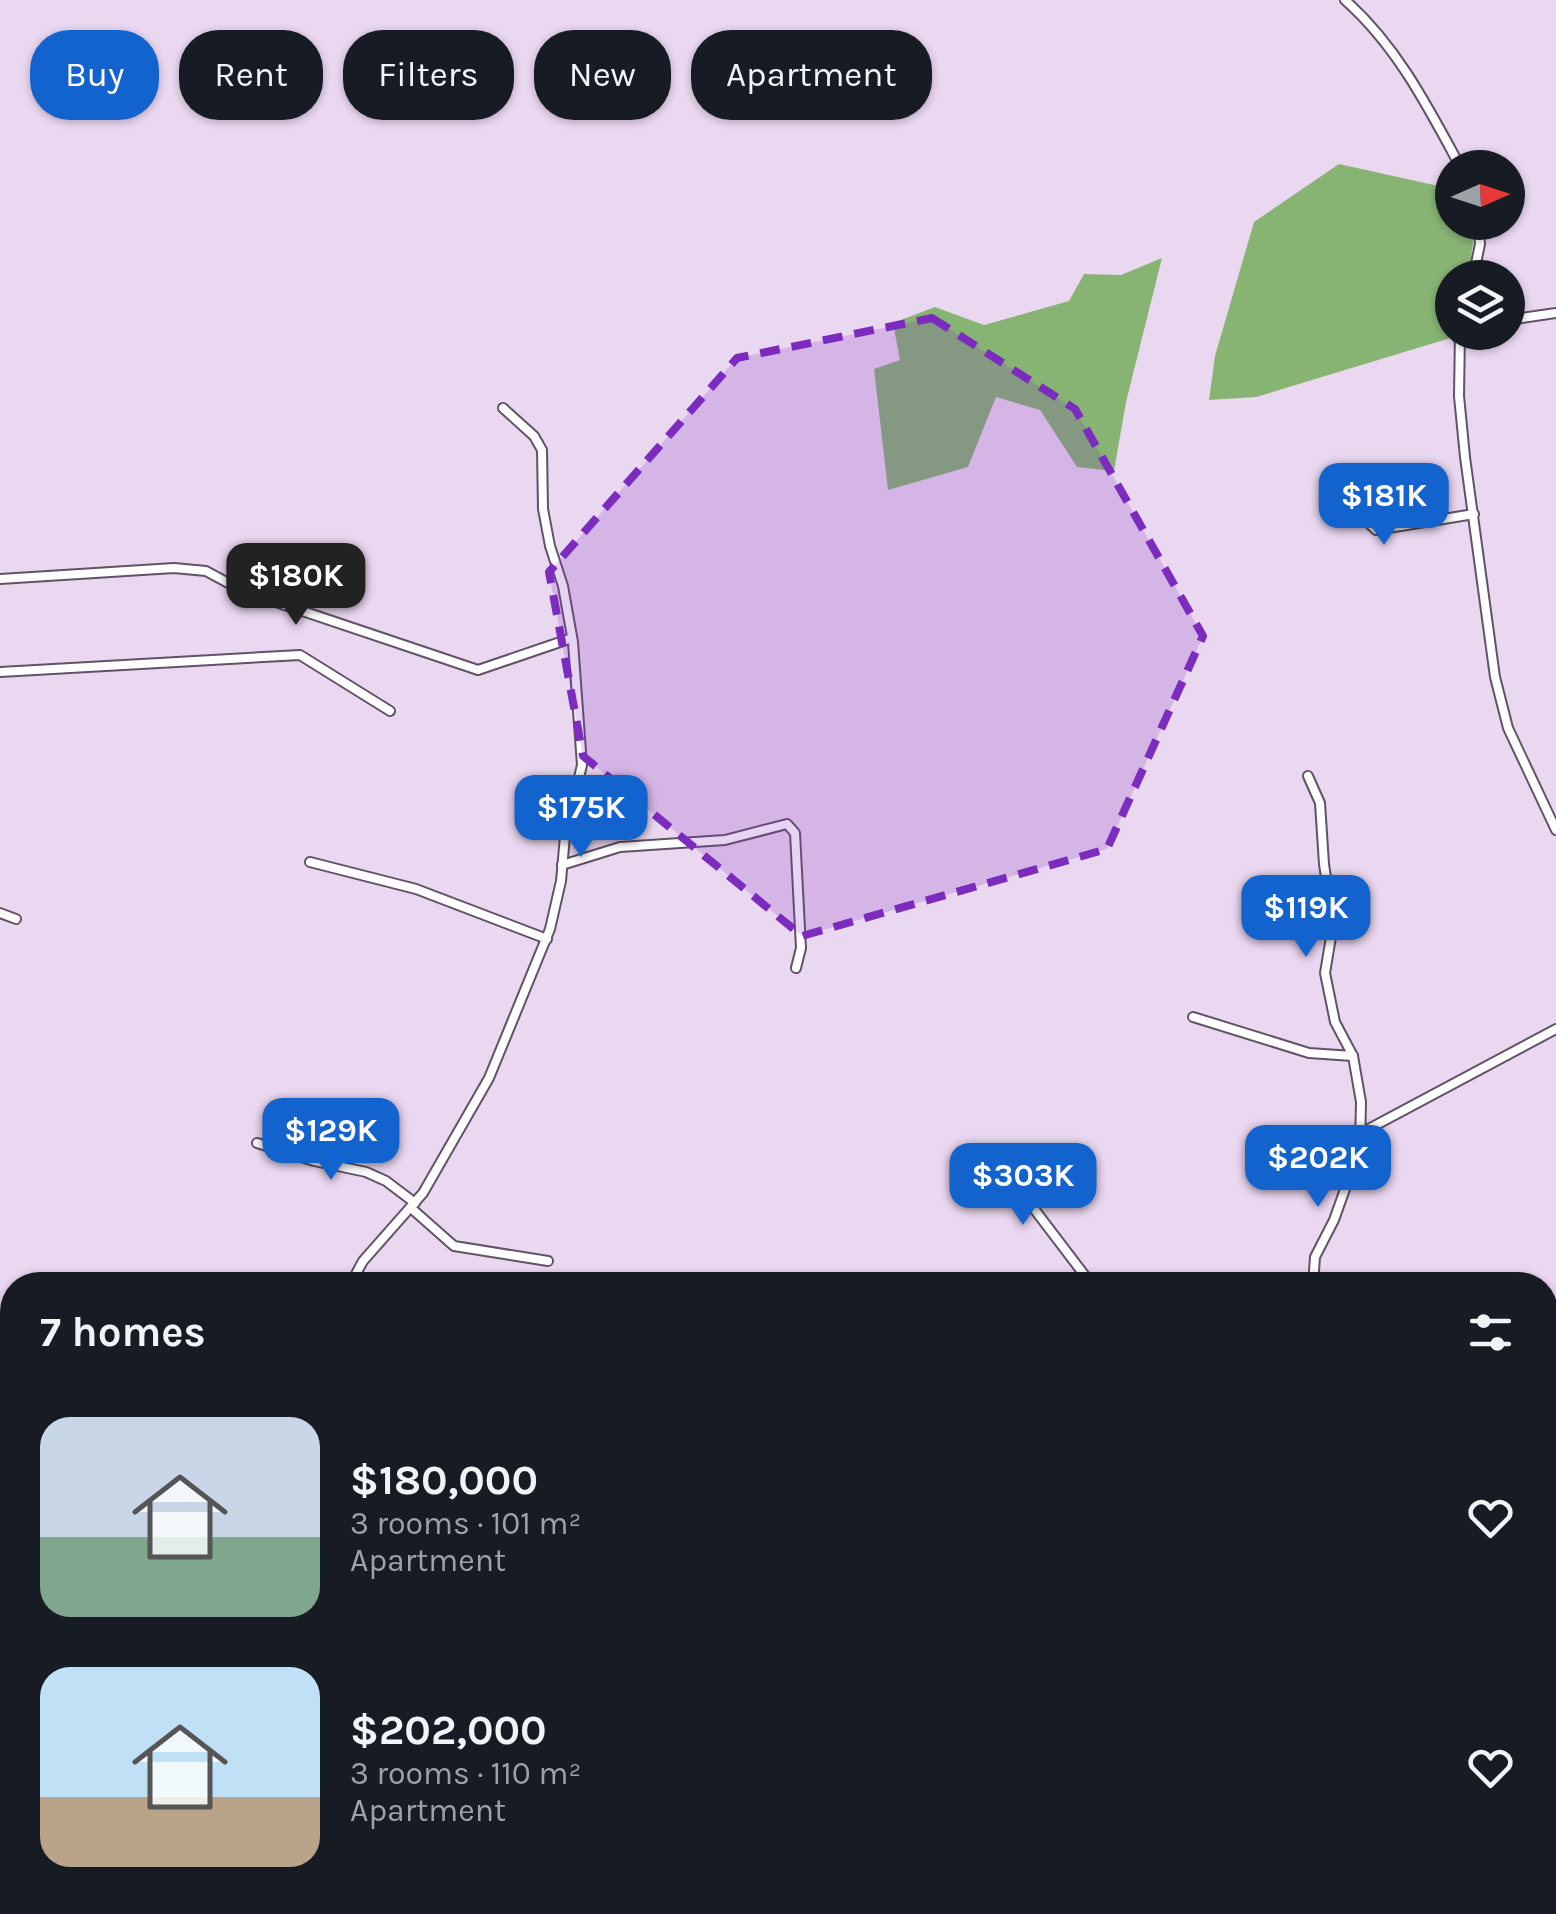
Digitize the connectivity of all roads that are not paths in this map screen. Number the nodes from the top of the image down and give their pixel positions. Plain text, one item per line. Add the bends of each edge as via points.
1 (1345, 0) edge
2 (1451, 150) edge
3 (1556, 313) edge
4 (1525, 318) edge
5 (1459, 350) edge
6 (502, 408) dead end
7 (1340, 474) dead end
8 (1474, 514) junction
9 (0, 579) edge
10 (572, 638) junction
11 (0, 672) edge
12 (390, 710) dead end
13 (1308, 776) dead end
14 (1556, 830) edge
15 (310, 862) dead end
16 (562, 865) junction
17 (0, 913) edge
18 (16, 919) dead end
19 (547, 940) junction
20 (796, 968) dead end
21 (1193, 1016) dead end
22 (1556, 1029) edge
23 (1353, 1056) junction
24 (1361, 1132) junction
25 (257, 1142) dead end
26 (975, 1149) dead end
27 (413, 1205) junction
28 (548, 1261) dead end
29 (357, 1272) edge
30 (1082, 1272) edge
31 (1314, 1272) edge

1 - 2 street via 1400,62
3 - 4 street
5 - 8 street
6 - 10 street via 542,450 546,531
7 - 8 street via 1348,504 1376,530
8 - 14 street via 1500,699
9 - 10 street via 206,571 242,590 478,670
10 - 16 street via 582,765
11 - 12 street via 300,655
13 - 23 street via 1320,803 1334,924 1325,973 1335,1022
15 - 19 street via 416,889
16 - 19 street
16 - 20 street via 620,847 714,842 787,824 795,833
17 - 18 street
19 - 27 street via 489,1078
21 - 23 street via 1309,1053
22 - 24 street
23 - 24 street
24 - 31 street
25 - 27 street via 366,1172
26 - 30 street via 1006,1172
27 - 28 street via 454,1246
27 - 29 street

